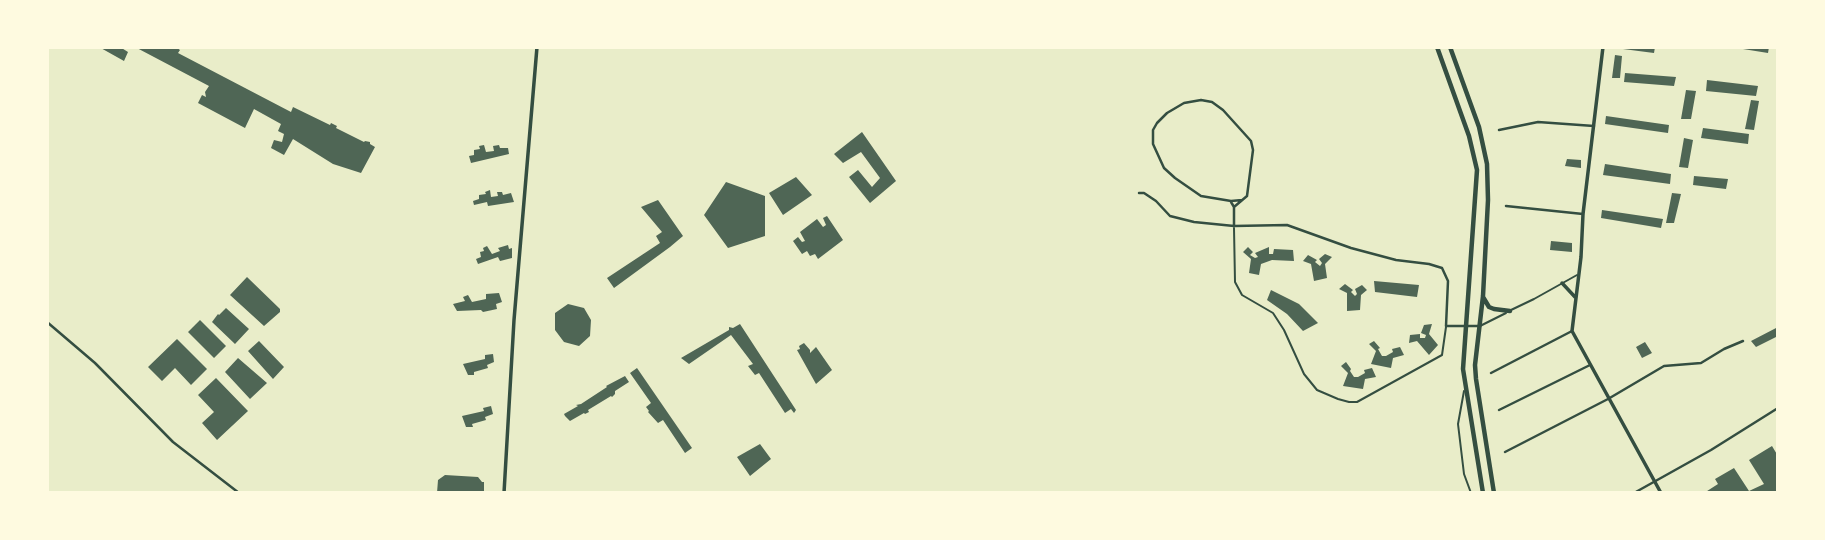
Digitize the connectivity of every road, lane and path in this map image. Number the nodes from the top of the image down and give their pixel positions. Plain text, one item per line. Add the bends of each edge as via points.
1 (537, 47) edge
2 (1437, 47) edge
3 (1450, 47) edge
4 (1603, 47) edge
5 (1594, 126) junction
6 (1499, 130) dead end
7 (1139, 193) dead end
8 (1242, 200) junction
9 (1231, 201) junction
10 (1506, 206) dead end
11 (1234, 207) junction
12 (1583, 214) junction
13 (1234, 226) junction
14 (1578, 274) junction
15 (1562, 283) junction
16 (1483, 296) junction
17 (1575, 297) junction
18 (1510, 311) junction
19 (47, 322) edge
20 (1467, 325) junction
21 (1446, 326) junction
22 (1480, 326) junction
23 (1572, 331) junction
24 (1743, 341) dead end
25 (1590, 365) junction
26 (1491, 373) dead end
27 (1465, 386) junction
28 (1608, 399) junction
29 (1778, 408) edge
30 (1499, 410) dead end
31 (1505, 452) dead end
32 (1654, 481) junction
33 (239, 493) edge
34 (504, 493) edge
35 (1471, 493) edge
36 (1483, 493) edge
37 (1494, 493) edge
38 (1634, 493) edge
39 (1661, 493) edge

1 - 34 street
2 - 20 main road via 1477,170
3 - 16 main road via 1487,164
4 - 5 street
5 - 6 street via 1538,122
5 - 12 street
7 - 13 street via 1156,201 1170,216
8 - 9 street
8 - 9 street via 1247,196 1251,141 1212,102 1184,103 1167,113 1153,130 1153,144 1164,168 1200,196
8 - 11 street
9 - 11 street
10 - 12 street
11 - 13 street
12 - 14 street
13 - 21 street via 1287,225 1351,248 1442,268 1448,281
13 - 21 lane via 1235,282 1242,295 1273,313 1317,390 1357,401 1442,355
14 - 15 lane
14 - 17 street
15 - 17 street
15 - 18 lane
16 - 18 main road via 1489,307
16 - 22 main road
17 - 23 street
18 - 22 lane
19 - 33 street via 173,442
20 - 21 street
20 - 22 street
20 - 27 main road
22 - 37 main road via 1476,379
23 - 25 street
23 - 26 street
24 - 28 street via 1701,363 1664,366
25 - 28 street
25 - 30 street
27 - 35 lane via 1458,424
27 - 36 main road
28 - 31 street
28 - 32 street
29 - 32 street
32 - 38 street
32 - 39 street

